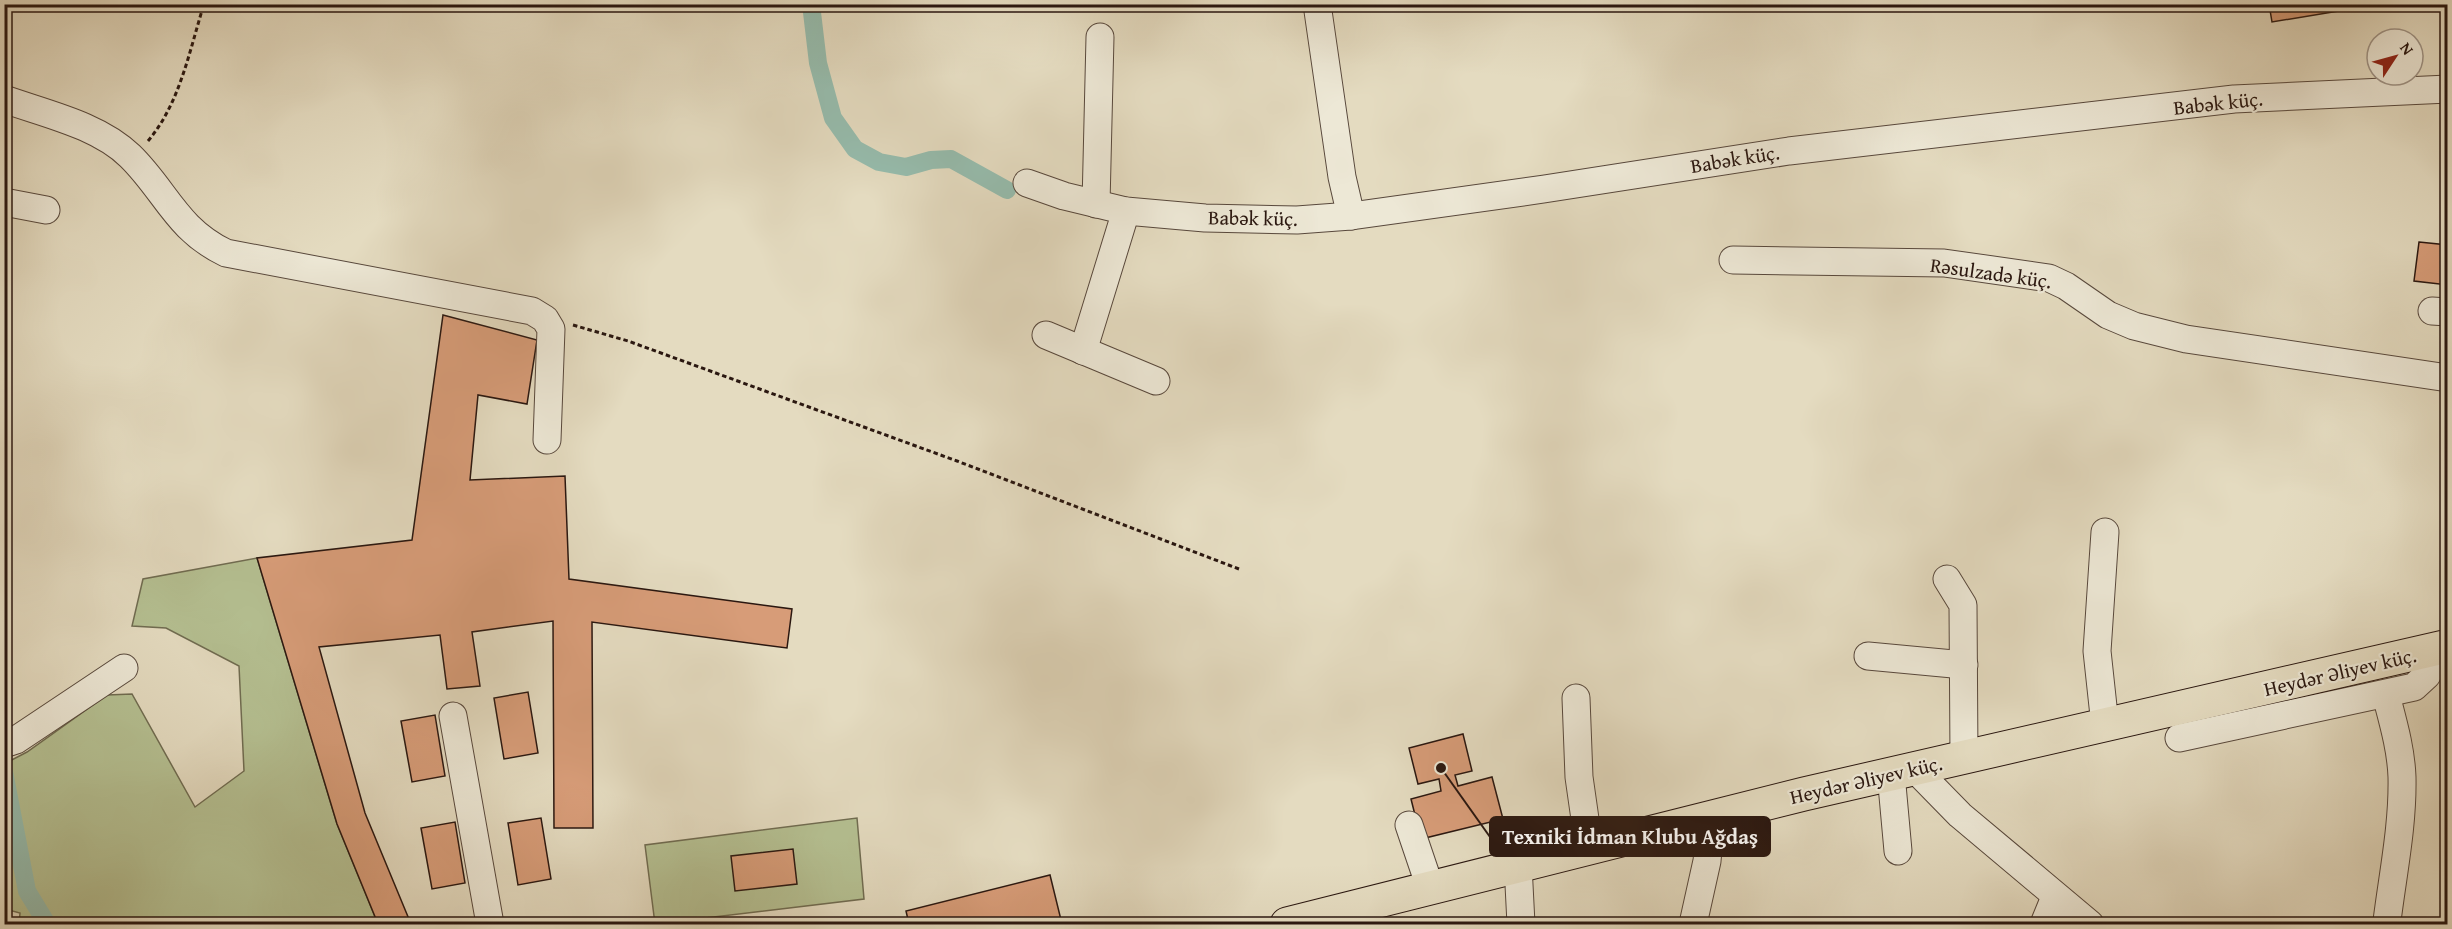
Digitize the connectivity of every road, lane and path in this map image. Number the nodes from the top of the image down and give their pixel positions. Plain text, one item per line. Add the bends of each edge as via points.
1 (204, 4) edge
2 (1317, 4) edge
3 (1100, 37) dead end
4 (2448, 89) edge
5 (4, 99) edge
6 (130, 156) junction
7 (1027, 183) dead end
8 (4, 202) edge
9 (1096, 204) junction
10 (46, 210) dead end
11 (1126, 211) junction
12 (1351, 216) junction
13 (1733, 260) dead end
14 (545, 319) junction
15 (1046, 335) dead end
16 (1083, 351) junction
17 (2448, 378) edge
18 (1156, 381) dead end
19 (547, 440) dead end
20 (2105, 532) dead end
21 (1239, 569) dead end
22 (1947, 579) dead end
23 (2443, 648) edge
24 (1868, 656) dead end
25 (1964, 665) junction
26 (124, 668) dead end
27 (2386, 695) junction
28 (1576, 698) dead end
29 (453, 716) dead end
30 (2104, 725) junction
31 (2179, 738) dead end
32 (4, 744) edge
33 (1964, 758) junction
34 (1903, 771) junction
35 (1711, 817) junction
36 (1409, 825) dead end
37 (1589, 847) junction
38 (1898, 851) dead end
39 (1518, 865) junction
40 (1431, 888) junction
41 (2055, 897) junction
42 (2387, 921) dead end
43 (490, 924) edge
44 (1287, 924) edge
45 (1521, 924) edge
46 (1693, 924) edge
47 (2044, 924) edge
48 (2090, 924) edge

1 - 6 path via 178,91 163,123
2 - 12 street
3 - 9 street
4 - 12 street, Babək küç. via 2234,99 1789,151
5 - 6 street via 108,139
6 - 14 street via 190,230 226,253 532,310
7 - 9 street, Babək küç.
8 - 10 street
9 - 11 street, Babək küç.
11 - 12 street, Babək küç. via 1297,220
11 - 16 street
13 - 17 street, Rəsulzadə küç. via 1944,263 2049,278 2108,315 2165,334
14 - 19 street via 551,329
14 - 21 path via 628,341
15 - 16 street
16 - 18 street
20 - 30 street via 2097,651
22 - 25 street via 1963,605
23 - 27 street via 2427,675 2414,687
23 - 30 main road, Heydər Əliyev küç.
24 - 25 street
25 - 33 street
26 - 32 street via 16,740
27 - 31 street
27 - 42 street via 2402,774 2402,807
28 - 37 street via 1579,777
29 - 43 street
30 - 33 main road, Heydər Əliyev küç.
33 - 34 main road, Heydər Əliyev küç.
34 - 35 main road, Heydər Əliyev küç.
34 - 38 street
34 - 41 street
35 - 37 main road, Heydər Əliyev küç.
35 - 46 street via 1707,861
36 - 40 street
37 - 39 main road, Heydər Əliyev küç.
39 - 40 main road, Heydər Əliyev küç.
39 - 45 street
40 - 44 main road, Heydər Əliyev küç.
41 - 47 street
41 - 48 street

